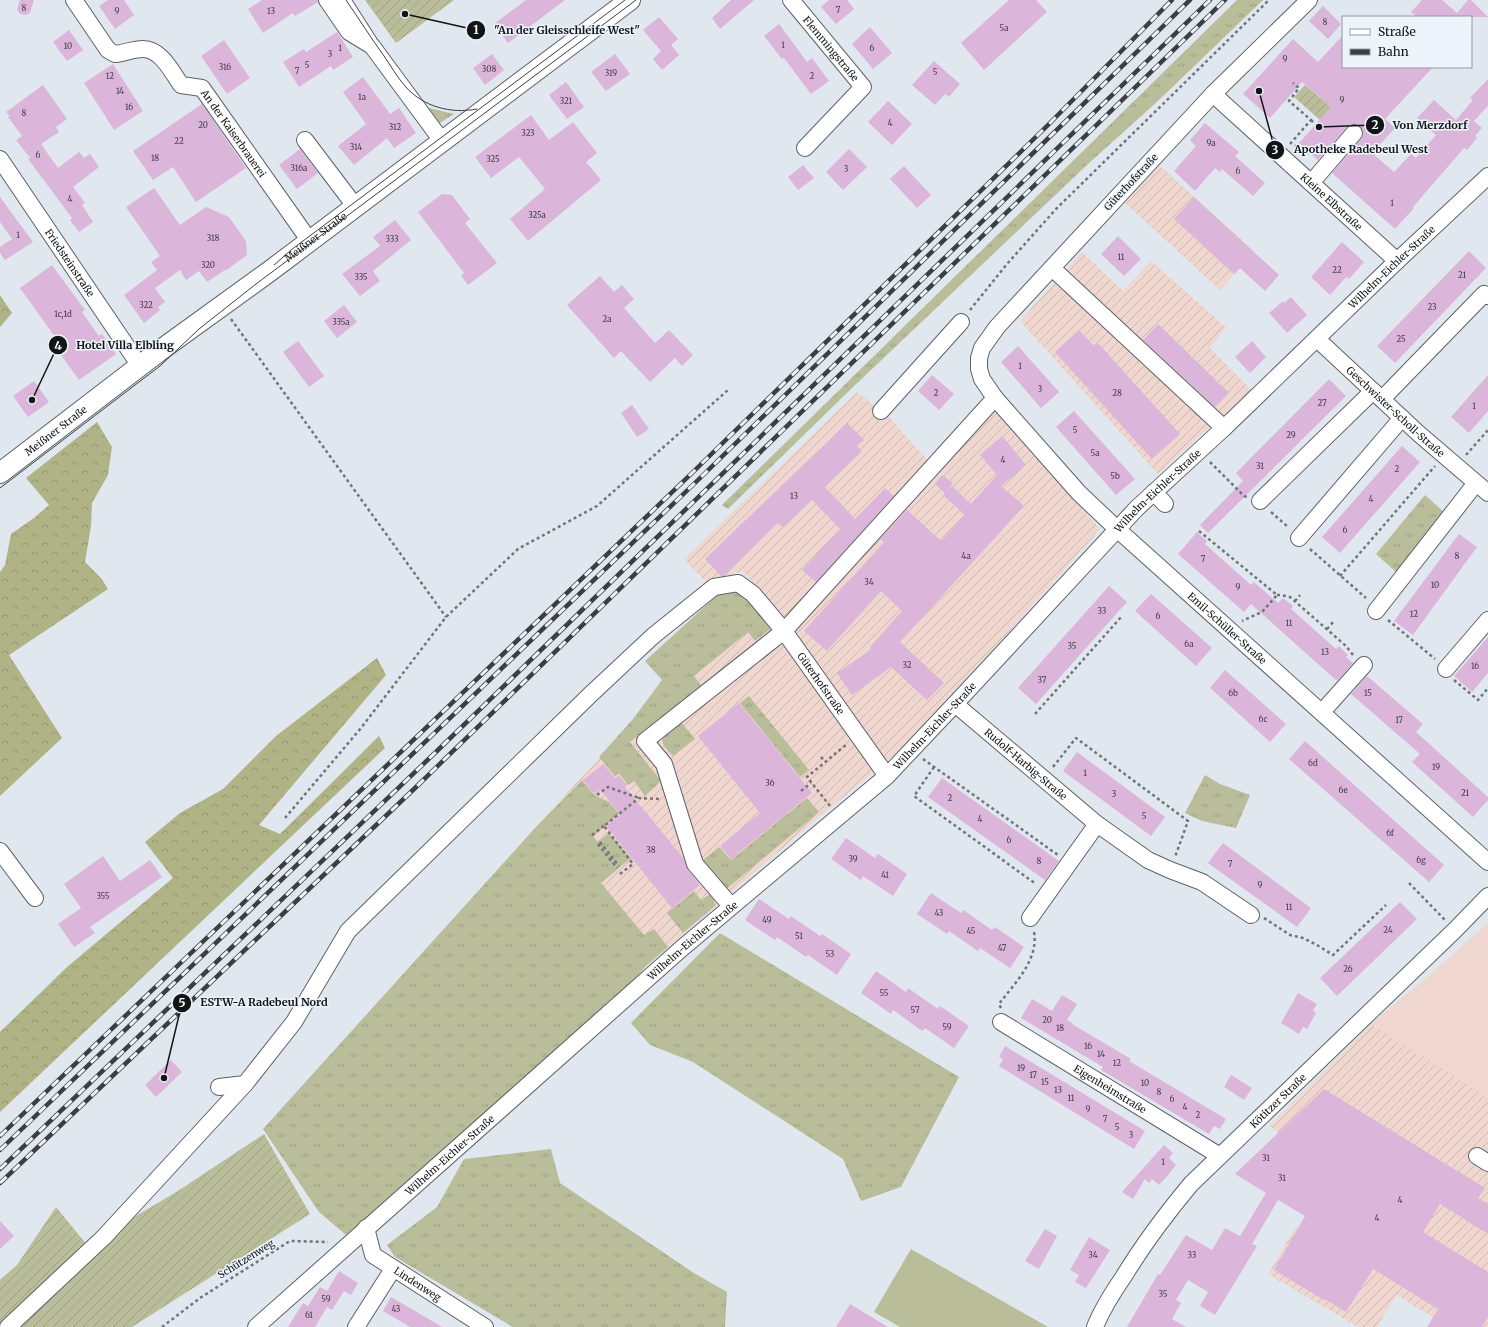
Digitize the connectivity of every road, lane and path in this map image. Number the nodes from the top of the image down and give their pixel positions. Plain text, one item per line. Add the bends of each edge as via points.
1 (74, 0) edge
2 (327, 0) edge
3 (342, 0) edge
4 (630, 0) edge
5 (791, 0) edge
6 (1269, 0) edge
7 (1309, 0) edge
8 (372, 46) junction
9 (1293, 83) dead end
10 (1213, 94) junction
11 (1311, 120) junction
12 (1316, 124) dead end
13 (1354, 133) dead end
14 (305, 140) dead end
15 (442, 141) junction
16 (805, 148) dead end
17 (1309, 153) dead end
18 (0, 159) edge
19 (1488, 176) edge
20 (1311, 183) junction
21 (355, 206) junction
22 (309, 240) junction
23 (1397, 261) junction
24 (1052, 268) junction
25 (1488, 296) edge
26 (221, 306) junction
27 (961, 322) joint
28 (1317, 339) junction
29 (140, 366) junction
30 (982, 379) joint
31 (728, 390) dead end
32 (1377, 395) junction
33 (995, 398) junction
34 (881, 411) dead end
35 (1402, 418) junction
36 (1224, 428) junction
37 (1488, 431) edge
38 (1198, 450) junction
39 (1445, 455) junction
40 (1457, 466) junction
41 (0, 473) edge
42 (1482, 488) edge
43 (1260, 501) junction
44 (1117, 529) junction
45 (1200, 531) dead end
46 (1299, 538) junction
47 (1340, 576) junction
48 (1277, 595) junction
49 (1300, 595) dead end
50 (1295, 601) junction
51 (1376, 611) junction
52 (1122, 616) dead end
53 (446, 617) junction
54 (1488, 620) edge
55 (1240, 622) dead end
56 (1333, 622) dead end
57 (1327, 629) junction
58 (784, 631) junction
59 (1364, 665) joint
60 (1446, 669) junction
61 (1488, 688) edge
62 (955, 704) junction
63 (1322, 712) junction
64 (1035, 714) dead end
65 (858, 735) junction
66 (821, 757) dead end
67 (825, 762) junction
68 (887, 776) junction
69 (1043, 780) junction
70 (811, 783) junction
71 (801, 791) dead end
72 (597, 795) dead end
73 (640, 798) junction
74 (675, 800) junction
75 (838, 816) junction
76 (285, 818) dead end
77 (1097, 824) junction
78 (604, 826) junction
79 (592, 835) dead end
80 (599, 843) dead end
81 (0, 851) edge
82 (1488, 862) edge
83 (1069, 863) junction
84 (618, 867) dead end
85 (1170, 870) junction
86 (620, 874) dead end
87 (1409, 883) dead end
88 (1048, 892) junction
89 (1488, 896) edge
90 (35, 898) dead end
91 (1386, 905) dead end
92 (731, 906) junction
93 (1250, 915) joint
94 (1030, 918) joint
95 (1455, 930) junction
96 (998, 1004) dead end
97 (1002, 1022) dead end
98 (245, 1084) junction
99 (219, 1087) dead end
100 (1220, 1156) junction
101 (366, 1228) junction
102 (350, 1242) junction
103 (393, 1269) junction
104 (8, 1327) edge
105 (162, 1327) edge
106 (256, 1327) edge
107 (356, 1327) edge
108 (485, 1327) edge
109 (1095, 1327) edge

1 - 22 street, An der Kaiserbrauerei via 108,50 115,54 143,49 158,54 181,84 202,88
2 - 8 street via 350,32
3 - 8 street
4 - 15 main road, Meißner Straße
5 - 16 street, Flemmingstraße via 863,87
6 - 27 path via 1056,209 1007,264
7 - 10 street, Güterhofstraße
8 - 15 street
9 - 11 path via 1300,88 1289,101
10 - 20 street, Kleine Elbstraße
10 - 24 street, Güterhofstraße
11 - 12 path
11 - 17 path via 1292,142 1307,155
13 - 20 street
14 - 21 street
15 - 21 main road, Meißner Straße
18 - 29 street, Friedsteinstraße
19 - 23 street, Wilhelm-Eichler-Straße
20 - 23 street, Kleine Elbstraße
21 - 22 main road, Meißner Straße
22 - 26 main road, Meißner Straße
23 - 28 street, Wilhelm-Eichler-Straße
24 - 30 street, Güterhofstraße via 997,327 982,348 979,369
24 - 36 street
25 - 32 street via 1484,294
26 - 29 main road, Meißner Straße
26 - 53 path
27 - 34 street
28 - 32 street, Geschwister-Scholl-Straße
28 - 36 street, Wilhelm-Eichler-Straße
29 - 41 main road, Meißner Straße
30 - 33 street, Emil-Schüller-Straße
31 - 53 path via 597,506 518,549
32 - 35 street, Geschwister-Scholl-Straße
32 - 43 street
33 - 44 street, Emil-Schüller-Straße via 1079,493
33 - 58 street
35 - 39 street, Geschwister-Scholl-Straße
35 - 46 street
36 - 38 street, Wilhelm-Eichler-Straße
37 - 40 path
38 - 43 path via 1244,496
38 - 44 street, Wilhelm-Eichler-Straße via 1159,498
39 - 40 street, Geschwister-Scholl-Straße
39 - 47 path
40 - 42 street, Geschwister-Scholl-Straße
42 - 51 street, Geschwister-Scholl-Straße
43 - 46 path
44 - 62 street, Wilhelm-Eichler-Straße
44 - 63 street, Emil-Schüller-Straße
45 - 48 path
46 - 47 path
47 - 51 path via 1364,596
48 - 50 path via 1281,594
48 - 55 path via 1262,612
49 - 50 path
50 - 57 path
51 - 60 path
52 - 64 path
53 - 76 path via 361,728
54 - 60 street
56 - 57 path
57 - 59 path
58 - 65 street, Güterhofstraße
58 - 74 street via 646,741 664,764
58 - 98 street, Güterhofstraße via 753,594 738,583 714,587 653,636 348,931 294,1022
59 - 63 street
60 - 61 path via 1452,679 1478,700
62 - 68 street, Wilhelm-Eichler-Straße
62 - 69 street, Rudolf-Harbig-Straße
63 - 82 street, Emil-Schüller-Straße
65 - 67 path
65 - 68 street, Güterhofstraße
66 - 67 path
67 - 70 path via 806,777
68 - 75 street, Wilhelm-Eichler-Straße
69 - 77 street, Rudolf-Harbig-Straße
69 - 85 path via 1076,738 1188,821
70 - 71 path
70 - 75 path
72 - 73 path via 608,787
73 - 74 path
73 - 78 path
74 - 92 street via 695,864
75 - 92 street, Wilhelm-Eichler-Straße
77 - 83 street
77 - 85 street, Rudolf-Harbig-Straße via 1148,860
78 - 79 path
78 - 86 path via 633,864
80 - 84 path
81 - 90 street
83 - 88 street
83 - 88 path via 934,767 914,796
85 - 93 street, Rudolf-Harbig-Straße via 1202,882
87 - 95 path
88 - 94 street
89 - 95 street, Kötitzer Straße
91 - 93 path via 1333,956 1303,938 1290,935 1256,913
92 - 101 street, Wilhelm-Eichler-Straße
94 - 96 path via 1035,938 1034,949 1029,962
95 - 100 street, Kötitzer Straße
97 - 100 street, Eigenheimstraße
98 - 99 street
98 - 104 street, Güterhofstraße via 104,1237
100 - 109 street, Kötitzer Straße via 1191,1184 1163,1217 1112,1294
101 - 102 street, Wilhelm-Eichler-Straße
101 - 103 street, Lindenweg via 373,1255
102 - 105 path, Schützenweg via 290,1241 200,1298
102 - 106 street, Wilhelm-Eichler-Straße
103 - 107 street
103 - 108 street, Lindenweg

